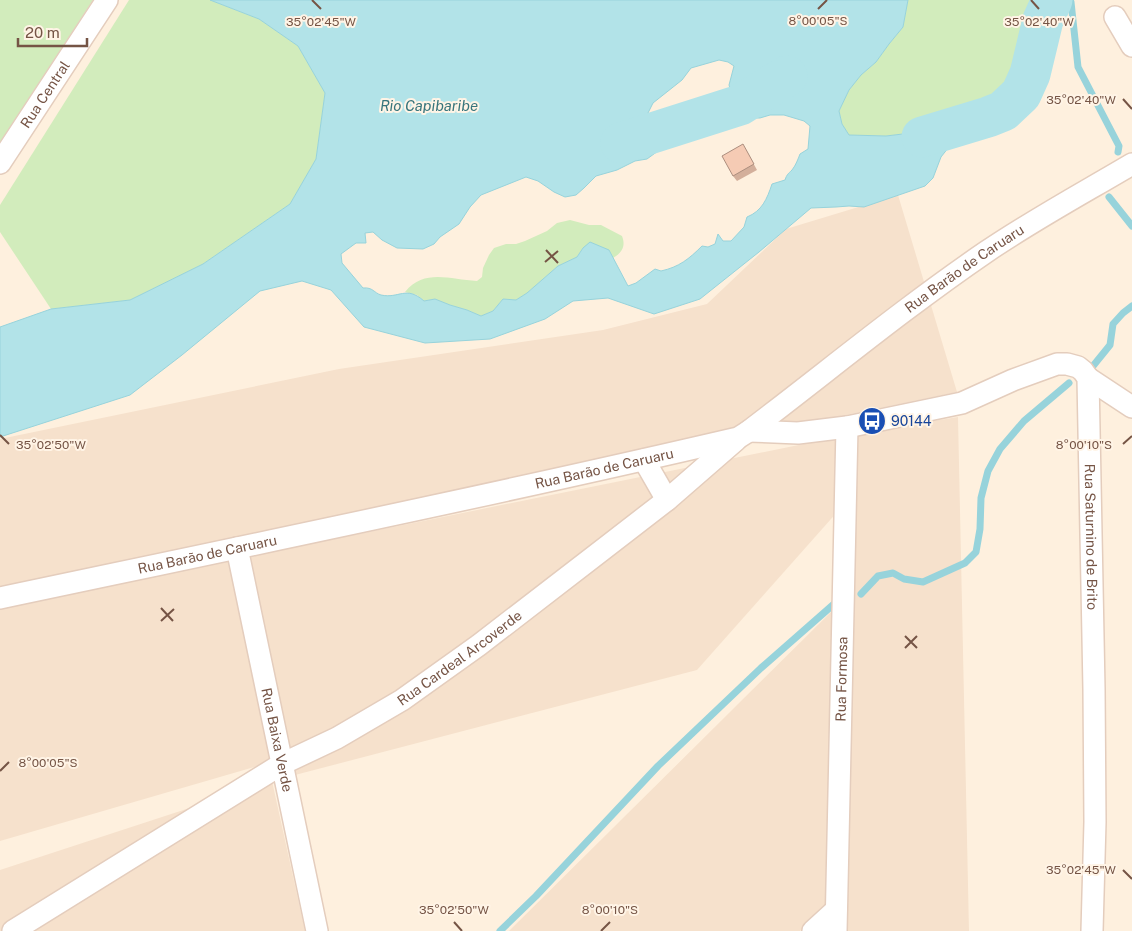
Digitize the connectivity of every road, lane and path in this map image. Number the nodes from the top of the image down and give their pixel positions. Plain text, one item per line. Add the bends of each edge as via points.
1 (105, 2) edge
2 (1115, 18) dead end
3 (1132, 46) edge
4 (0, 163) edge
5 (1132, 164) edge
6 (1088, 378) junction
7 (1132, 407) edge
8 (846, 427) junction
9 (744, 434) junction
10 (644, 460) junction
11 (667, 500) junction
12 (237, 548) junction
13 (0, 598) edge
14 (282, 764) junction
15 (836, 910) junction
16 (13, 931) edge
17 (317, 931) edge
18 (813, 931) edge
19 (836, 931) edge
20 (1092, 931) edge

1 - 4 street, Rua Central
2 - 3 street
5 - 9 street, Rua Barão de Caruaru via 987,252
6 - 7 street
6 - 8 street via 1078,367 1057,364 962,403
6 - 20 street, Rua Saturnino de Brito via 1095,822
8 - 9 street via 798,433
8 - 15 street, Rua Formosa
9 - 10 street, Rua Barão de Caruaru
9 - 11 street, Rua Cardeal Arcoverde
10 - 11 street
10 - 12 street, Rua Barão de Caruaru
11 - 14 street, Rua Cardeal Arcoverde via 402,700 337,738
12 - 13 street, Rua Barão de Caruaru
12 - 14 street, Rua Baixa Verde
14 - 16 street, Rua Cardeal Arcoverde
14 - 17 street, Rua Baixa Verde
15 - 18 street
15 - 19 street, Rua Formosa

